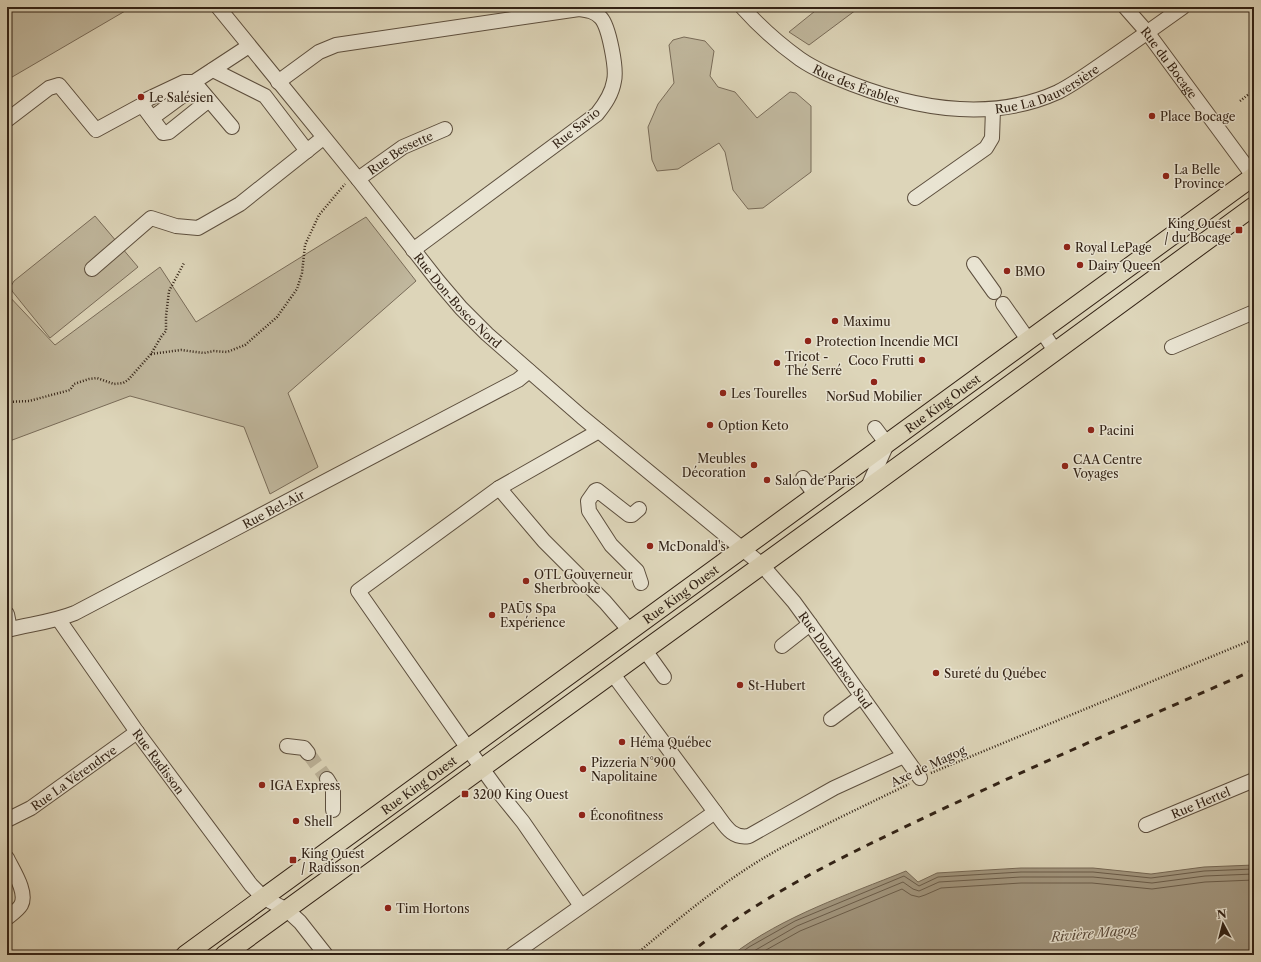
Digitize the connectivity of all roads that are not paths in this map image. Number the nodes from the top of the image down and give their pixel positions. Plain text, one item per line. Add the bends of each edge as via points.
1 (218, 7) edge
2 (742, 7) edge
3 (1125, 7) edge
4 (1183, 7) edge
5 (1147, 32) junction
6 (249, 46) junction
7 (213, 70) junction
8 (278, 82) junction
9 (196, 83) junction
10 (209, 100) junction
11 (142, 105) junction
12 (993, 109) junction
13 (152, 118) junction
14 (7, 120) edge
15 (232, 127) dead end
16 (445, 129) dead end
17 (323, 138) junction
18 (307, 151) junction
19 (355, 176) junction
20 (1254, 177) edge
21 (915, 198) dead end
22 (1254, 206) edge
23 (413, 250) junction
24 (974, 264) dead end
25 (92, 269) dead end
26 (994, 292) dead end
27 (1003, 304) dead end
28 (1254, 312) edge
29 (1035, 336) junction
30 (1172, 347) dead end
31 (1055, 351) junction
32 (529, 371) junction
33 (876, 428) dead end
34 (599, 431) junction
35 (887, 444) junction
36 (803, 478) dead end
37 (499, 488) junction
38 (867, 489) junction
39 (816, 496) junction
40 (638, 509) dead end
41 (743, 549) junction
42 (762, 566) junction
43 (641, 583) dead end
44 (7, 614) edge
45 (59, 620) junction
46 (810, 624) junction
47 (8, 629) edge
48 (630, 631) junction
49 (782, 646) dead end
50 (644, 650) junction
51 (612, 673) junction
52 (664, 677) dead end
53 (862, 696) junction
54 (831, 719) dead end
55 (137, 732) junction
56 (287, 746) dead end
57 (468, 749) junction
58 (308, 753) tunnel mouth
59 (904, 756) junction
60 (481, 767) junction
61 (920, 778) road end
62 (326, 779) tunnel mouth
63 (1254, 780) edge
64 (333, 810) dead end
65 (715, 812) junction
66 (8, 822) edge
67 (1146, 825) dead end
68 (7, 858) edge
69 (264, 898) junction
70 (581, 906) junction
71 (287, 910) junction
72 (7, 918) edge
73 (185, 955) edge
74 (224, 955) edge
75 (326, 955) edge
76 (512, 955) edge

1 - 6 street, Rue Don-Bosco Nord
2 - 12 street, Rue des Érables via 763,29 801,60 871,92 902,101 952,109
3 - 5 street, Rue du Bocage
4 - 5 street, Rue La Dauversière
5 - 12 street, Rue La Dauversière via 1058,92 1036,100
5 - 20 street, Rue du Bocage
6 - 7 street
6 - 8 street, Rue Don-Bosco Nord
7 - 9 street
7 - 18 street via 265,96
8 - 17 street, Rue Don-Bosco Nord
8 - 23 street, Rue Savio via 319,52 336,45 579,9 590,10 601,18 607,28 615,80 611,93 597,114
9 - 10 street
9 - 11 street via 184,82 148,99
9 - 13 street
10 - 13 street via 169,132 163,133
10 - 15 street
11 - 13 street
11 - 14 street via 96,130 59,85 49,88
12 - 21 street, Rue La Dauversière via 992,138 986,148
16 - 19 street, Rue Bessette via 404,147
17 - 18 street
17 - 19 street, Rue Don-Bosco Nord
18 - 25 street via 240,204 198,228 176,226 151,218
19 - 23 street, Rue Don-Bosco Nord
20 - 29 main road, Rue King Ouest
22 - 31 main road, Rue King Ouest
23 - 32 street, Rue Don-Bosco Nord via 461,308
24 - 26 street
27 - 29 street
28 - 30 street
29 - 31 street
29 - 35 main road, Rue King Ouest
31 - 38 main road, Rue King Ouest
32 - 34 street, Rue Don-Bosco Nord
32 - 45 street, Rue Bel-Air via 518,380
33 - 35 street
34 - 37 street
34 - 41 street, Rue Don-Bosco Nord
35 - 38 street
35 - 39 main road, Rue King Ouest
36 - 39 street
37 - 48 street via 544,541
37 - 57 street via 358,591
38 - 42 main road, Rue King Ouest
39 - 41 main road, Rue King Ouest
40 - 43 street via 629,515 597,490 588,501 589,511 611,546 637,571
41 - 42 street, Rue Don-Bosco Sud
41 - 48 main road, Rue King Ouest
42 - 46 street, Rue Don-Bosco Sud
42 - 50 main road, Rue King Ouest
44 - 47 street, Rue Bel-Air
45 - 47 street, Rue Bel-Air
45 - 55 street, Rue Radisson
46 - 49 street
46 - 53 street, Rue Don-Bosco Sud
48 - 57 main road, Rue King Ouest
50 - 51 main road, Rue King Ouest
50 - 52 street
51 - 60 main road, Rue King Ouest
51 - 65 street
53 - 54 street
53 - 59 street, Rue Don-Bosco Sud
55 - 66 street, Rue La Vérendrye
55 - 69 street, Rue Radisson via 251,885
56 - 58 street via 304,748
57 - 60 street
57 - 69 main road, Rue King Ouest
59 - 61 street, Rue Don-Bosco Sud
59 - 65 street via 834,788 749,836 740,837 732,833
60 - 70 street
60 - 71 main road, Rue King Ouest
62 - 64 street via 333,789
63 - 67 street, Rue Hertel
65 - 70 street
68 - 72 street via 17,879 22,902
69 - 71 street, Rue Radisson
69 - 73 main road, Rue King Ouest
70 - 76 street
71 - 74 main road, Rue King Ouest
71 - 75 street, Rue Radisson

